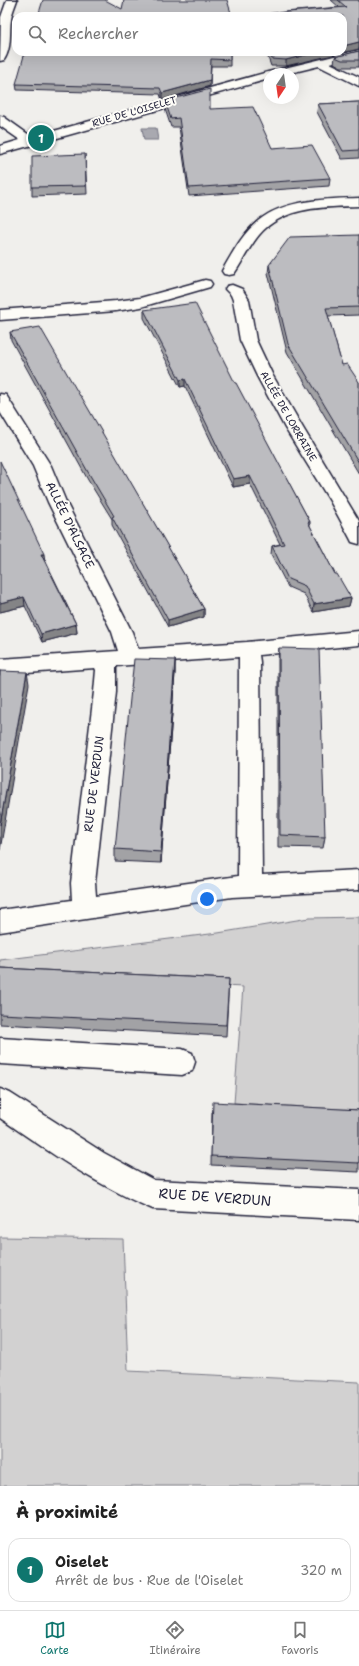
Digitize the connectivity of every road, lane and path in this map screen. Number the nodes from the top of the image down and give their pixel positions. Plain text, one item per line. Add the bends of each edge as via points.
1 (12, 0) edge
2 (2, 35) edge
3 (358, 57) edge
4 (0, 58) edge
5 (319, 62) junction
6 (294, 68) edge
7 (263, 76) edge
8 (359, 82) edge
9 (0, 120) edge
10 (29, 141) junction
11 (0, 150) edge
12 (359, 202) edge
13 (229, 271) junction
14 (205, 284) junction
15 (232, 289) junction
16 (0, 315) edge
17 (0, 399) edge
18 (359, 538) edge
19 (359, 638) edge
20 (247, 649) junction
21 (128, 657) junction
22 (104, 659) junction
23 (0, 667) edge
24 (359, 880) edge
25 (250, 886) junction
26 (85, 908) junction
27 (0, 920) edge
28 (0, 1051) edge
29 (182, 1062) dead end
30 (0, 1102) edge
31 (359, 1205) edge

1 - 2 street
2 - 4 street via 4,44
3 - 5 street, RUE DE L'OISELET
3 - 8 street via 350,70
5 - 6 street, RUE DE L'OISELET
5 - 8 street
7 - 10 street, RUE DE L'OISELET
9 - 10 street
10 - 11 street, RUE DE L'OISELET
12 - 13 street via 310,206 277,215 263,222 248,240
13 - 14 street via 219,269 205,274
13 - 15 street via 241,276 242,282
14 - 15 street via 221,290
14 - 16 street via 116,306
15 - 18 street, ALLÉE DE LORRAINE via 241,300 248,340 255,357
17 - 21 street, ALLÉE D'ALSACE via 42,466 57,502 122,632 128,648
19 - 20 street
20 - 21 street
20 - 25 street via 250,662
21 - 22 street
22 - 23 street
22 - 26 street, RUE DE VERDUN via 105,692 83,883
24 - 25 street
25 - 26 street
26 - 27 street
28 - 29 street
30 - 31 street, RUE DE VERDUN via 56,1140 128,1183 153,1194

